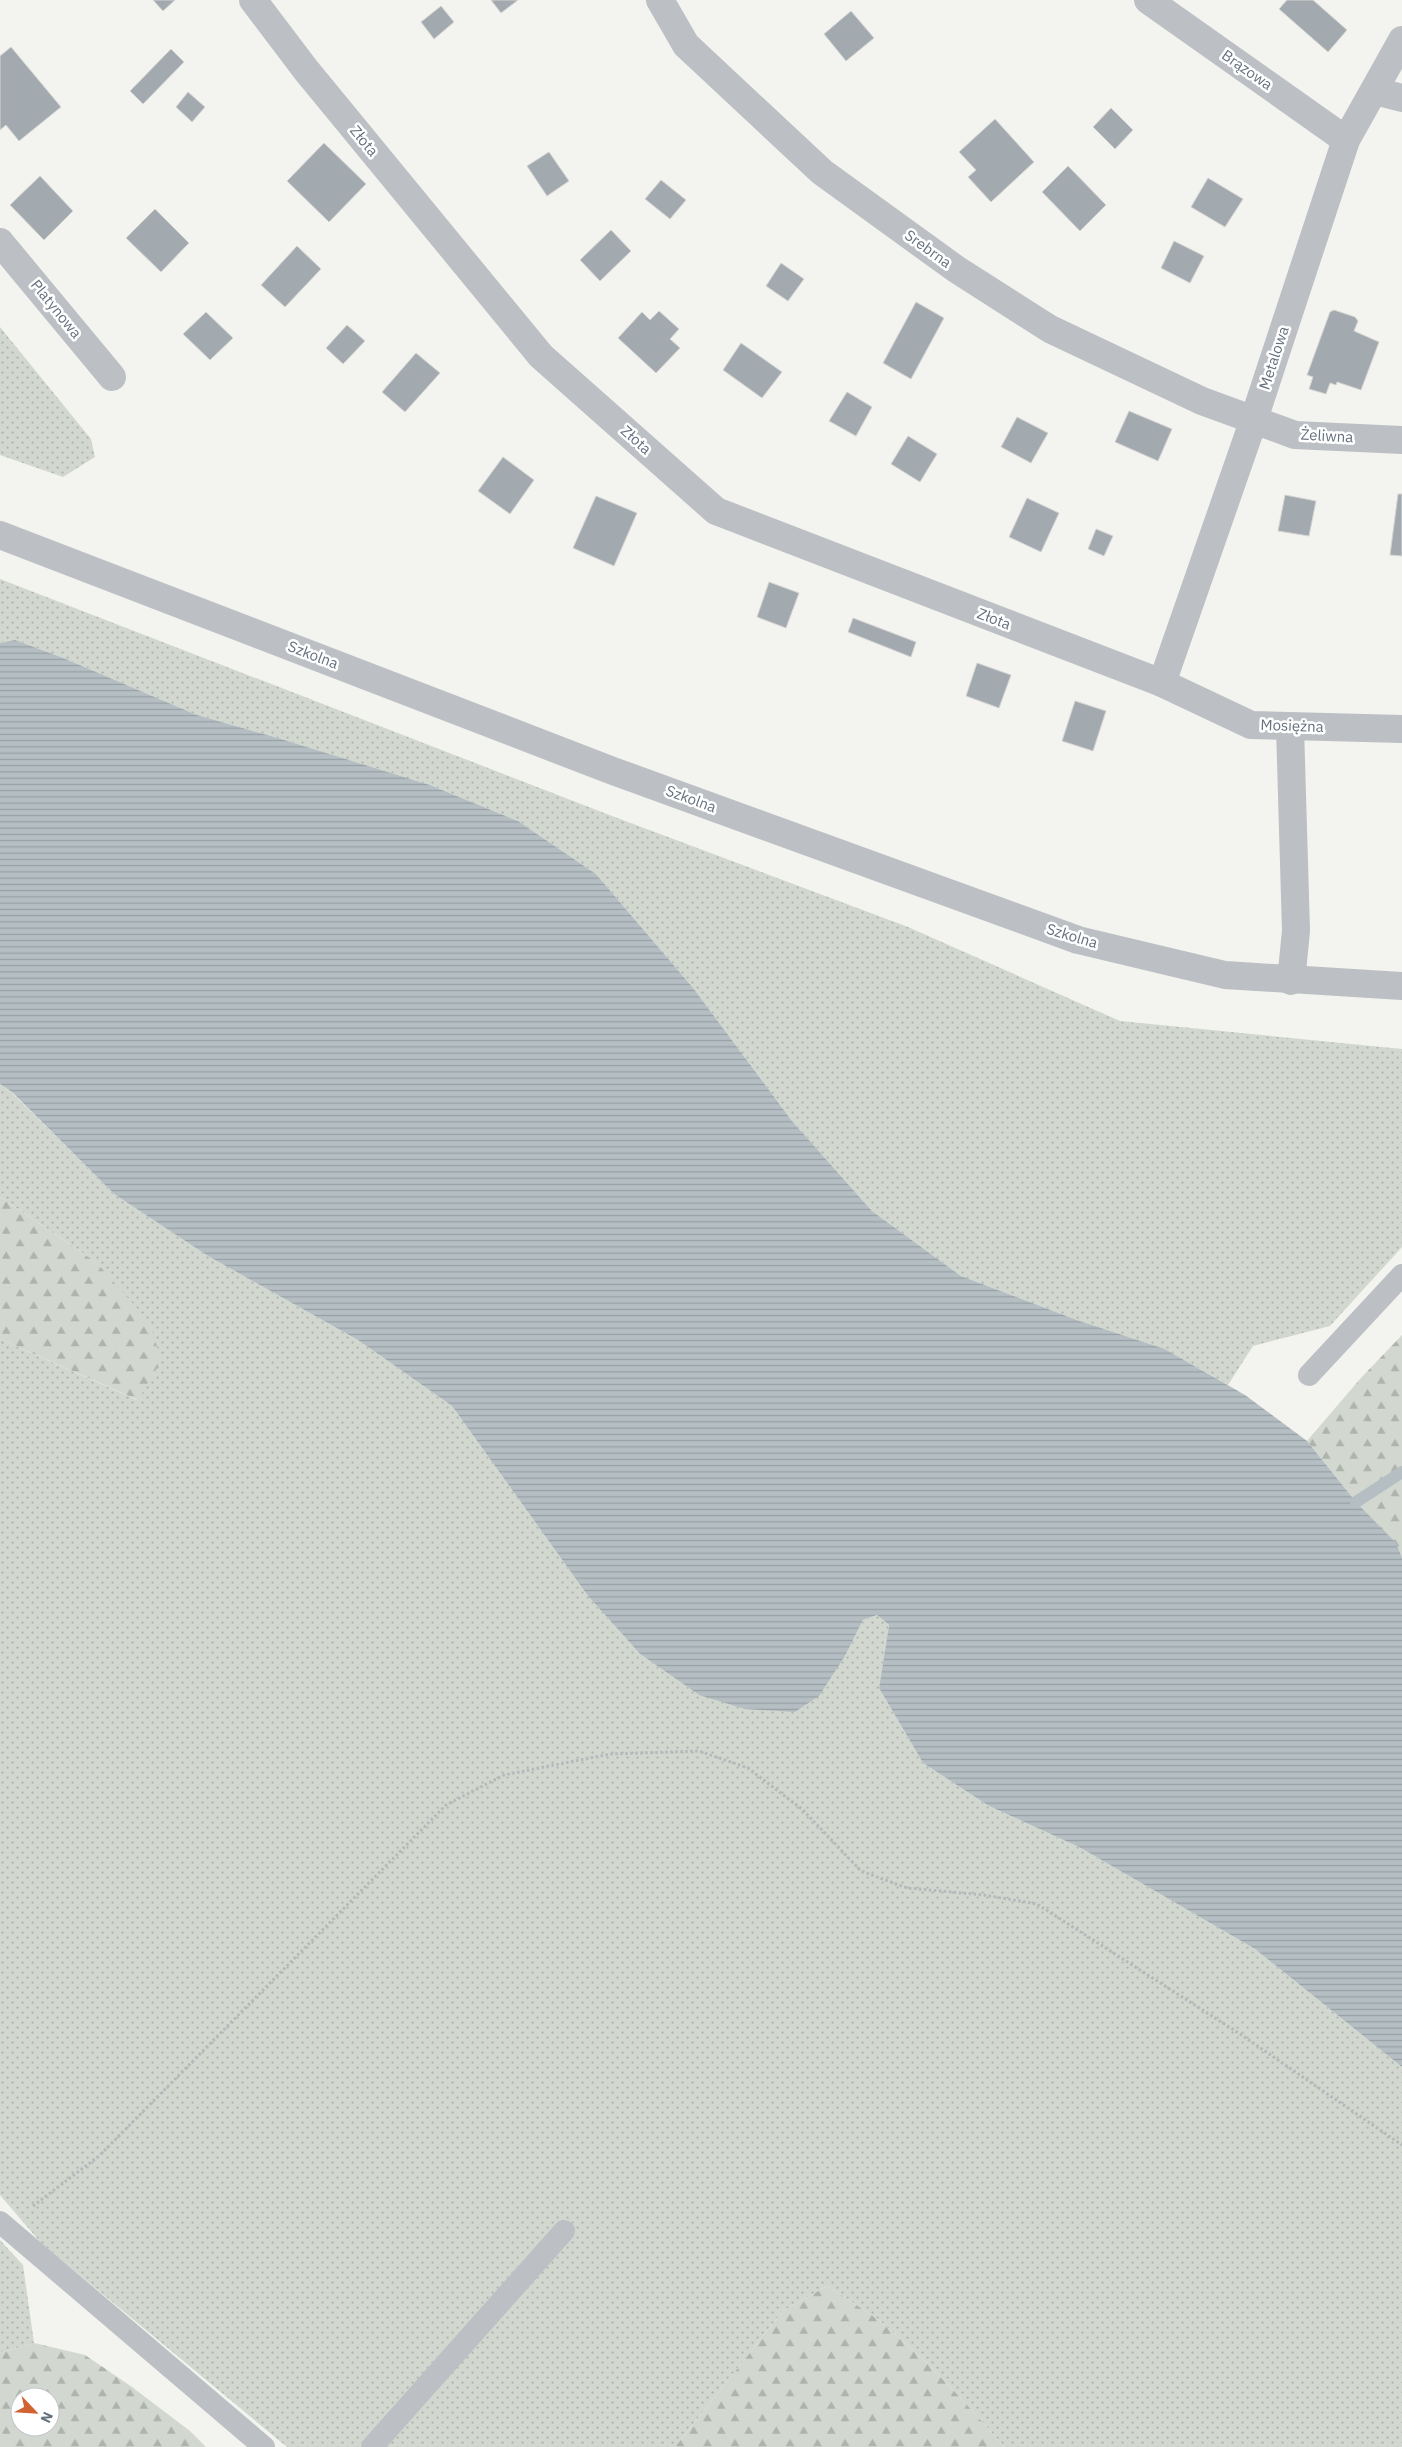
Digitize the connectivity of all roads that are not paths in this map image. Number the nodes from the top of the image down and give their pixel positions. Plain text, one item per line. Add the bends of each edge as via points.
1 (253, 0) edge
2 (660, 0) edge
3 (1148, 0) edge
4 (1402, 40) edge
5 (1375, 91) junction
6 (1402, 98) edge
7 (1346, 140) junction
8 (0, 242) edge
9 (112, 377) dead end
10 (1254, 420) junction
11 (1402, 440) edge
12 (0, 535) edge
13 (1162, 683) junction
14 (1290, 727) junction
15 (1402, 729) edge
16 (1291, 981) junction
17 (1402, 986) edge
18 (1402, 1275) edge
19 (1309, 1375) dead end
20 (2, 2225) edge
21 (564, 2231) dead end
22 (264, 2447) edge
23 (372, 2447) edge

1 - 13 street, Złota via 306,70 541,356 716,511
2 - 10 street, Srebrna via 686,45 822,172 956,269 1050,329 1202,401
3 - 7 street, Brązowa
4 - 5 street, Metalowa
5 - 6 street
5 - 7 street, Metalowa
7 - 10 street, Metalowa
8 - 9 street, Platynowa
10 - 11 street, Żeliwna via 1295,435
10 - 13 street, Metalowa
12 - 16 street, Szkolna via 613,771 1078,940 1224,975
13 - 14 street, Mosiężna via 1250,725
14 - 15 street, Mosiężna
14 - 16 street via 1296,931
16 - 17 street, Szkolna
18 - 19 lane
20 - 22 lane
21 - 23 lane

